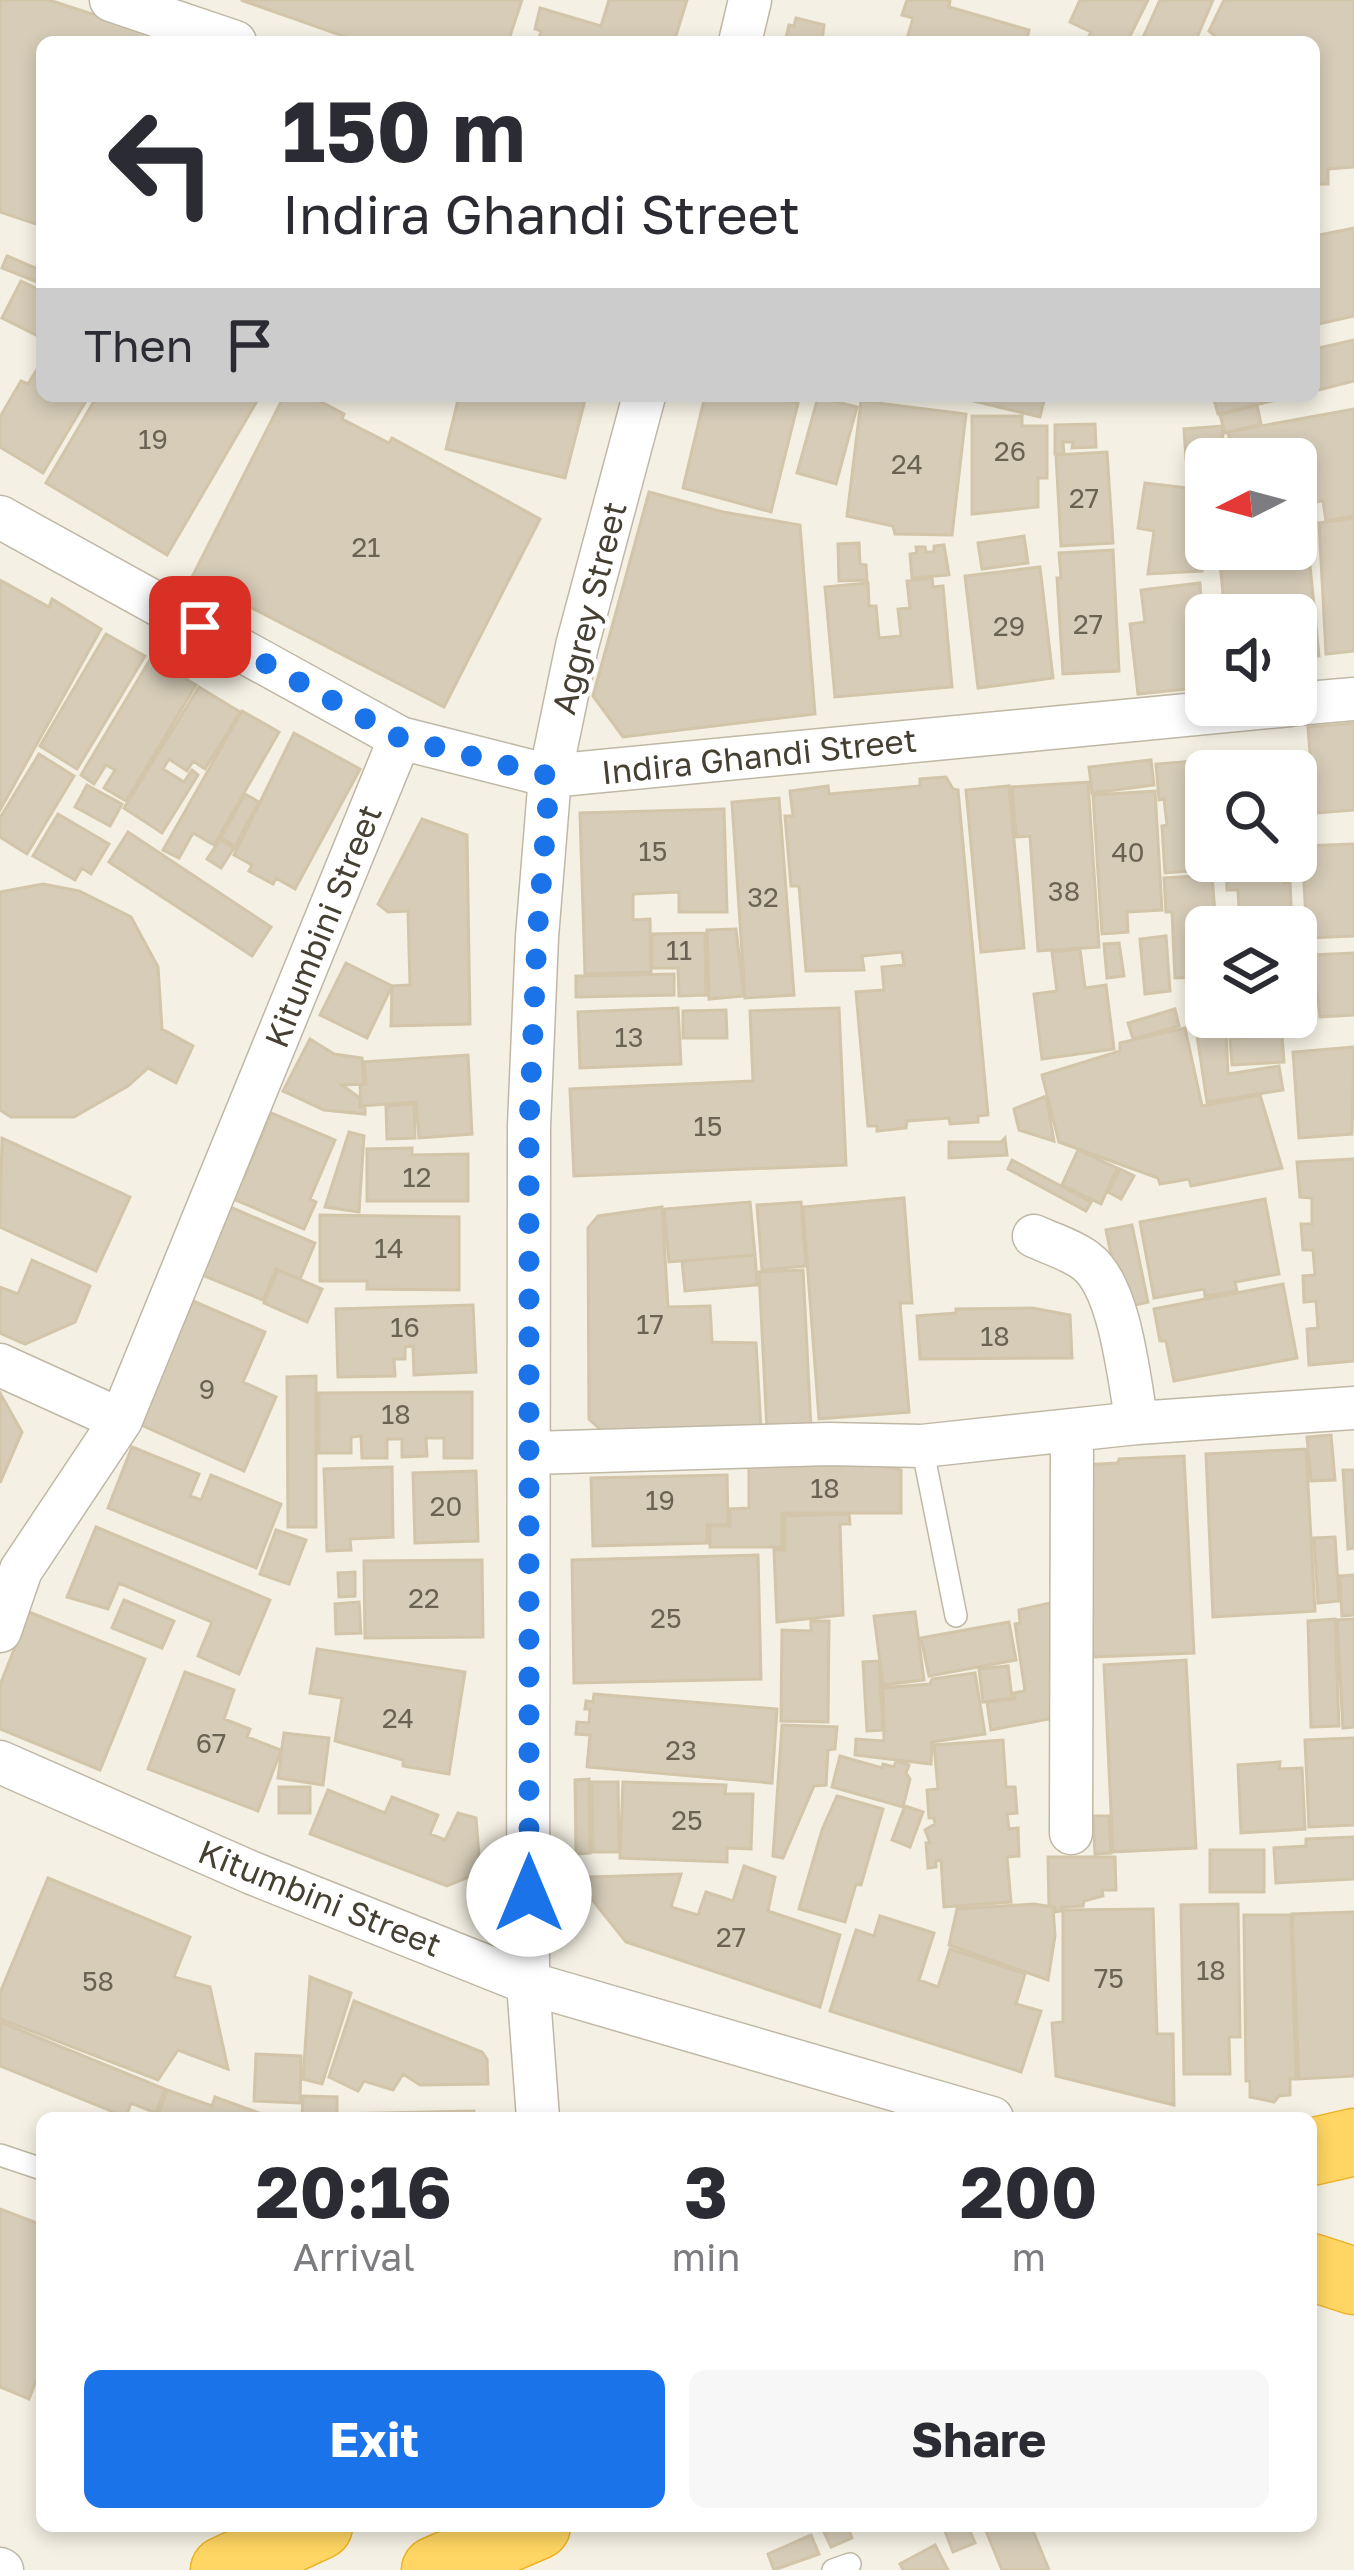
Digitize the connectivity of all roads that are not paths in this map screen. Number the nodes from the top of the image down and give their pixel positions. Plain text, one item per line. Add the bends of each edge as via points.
1 (111, 0) edge
2 (750, 0) edge
3 (217, 36) edge
4 (741, 36) edge
5 (642, 402) edge
6 (0, 517) edge
7 (1354, 699) edge
8 (1317, 703) edge
9 (1185, 715) edge
10 (400, 738) junction
11 (550, 776) junction
12 (1034, 1236) dead end
13 (0, 1364) edge
14 (1354, 1408) edge
15 (122, 1420) junction
16 (1137, 1423) junction
17 (1072, 1432) junction
18 (922, 1446) junction
19 (532, 1453) junction
20 (956, 1616) dead end
21 (0, 1631) edge
22 (0, 1762) edge
23 (1071, 1833) dead end
24 (528, 1983) junction
25 (538, 2112) edge
26 (971, 2112) edge
27 (1354, 2141) edge
28 (1317, 2150) edge
29 (0, 2156) edge
30 (36, 2167) edge
31 (1354, 2231) edge
32 (1317, 2240) edge
33 (1317, 2269) edge
34 (1354, 2281) edge
35 (306, 2532) edge
36 (523, 2532) edge
37 (224, 2570) edge
38 (435, 2570) edge

1 - 3 street
2 - 4 street
5 - 11 street, Aggrey Street
6 - 10 street, Indira Ghandi Street
7 - 8 street, Indira Ghandi Street
9 - 11 street, Indira Ghandi Street
10 - 11 street, Indira Ghandi Street
10 - 15 street, Kitumbini Street
11 - 19 street, Aggrey Street via 529,1126
12 - 16 street via 1084,1258 1103,1278
13 - 15 street
14 - 16 street
15 - 21 street, Kitumbini Street via 21,1570
16 - 17 street
17 - 18 street
17 - 23 street
18 - 19 street
18 - 20 lane
19 - 24 street, Aggrey Street
22 - 24 street, Kitumbini Street
24 - 25 street, Aggrey Street
24 - 26 street, Kitumbini Street
27 - 28 highway
29 - 30 lane
31 - 32 highway
33 - 34 highway
35 - 37 highway
36 - 38 highway

